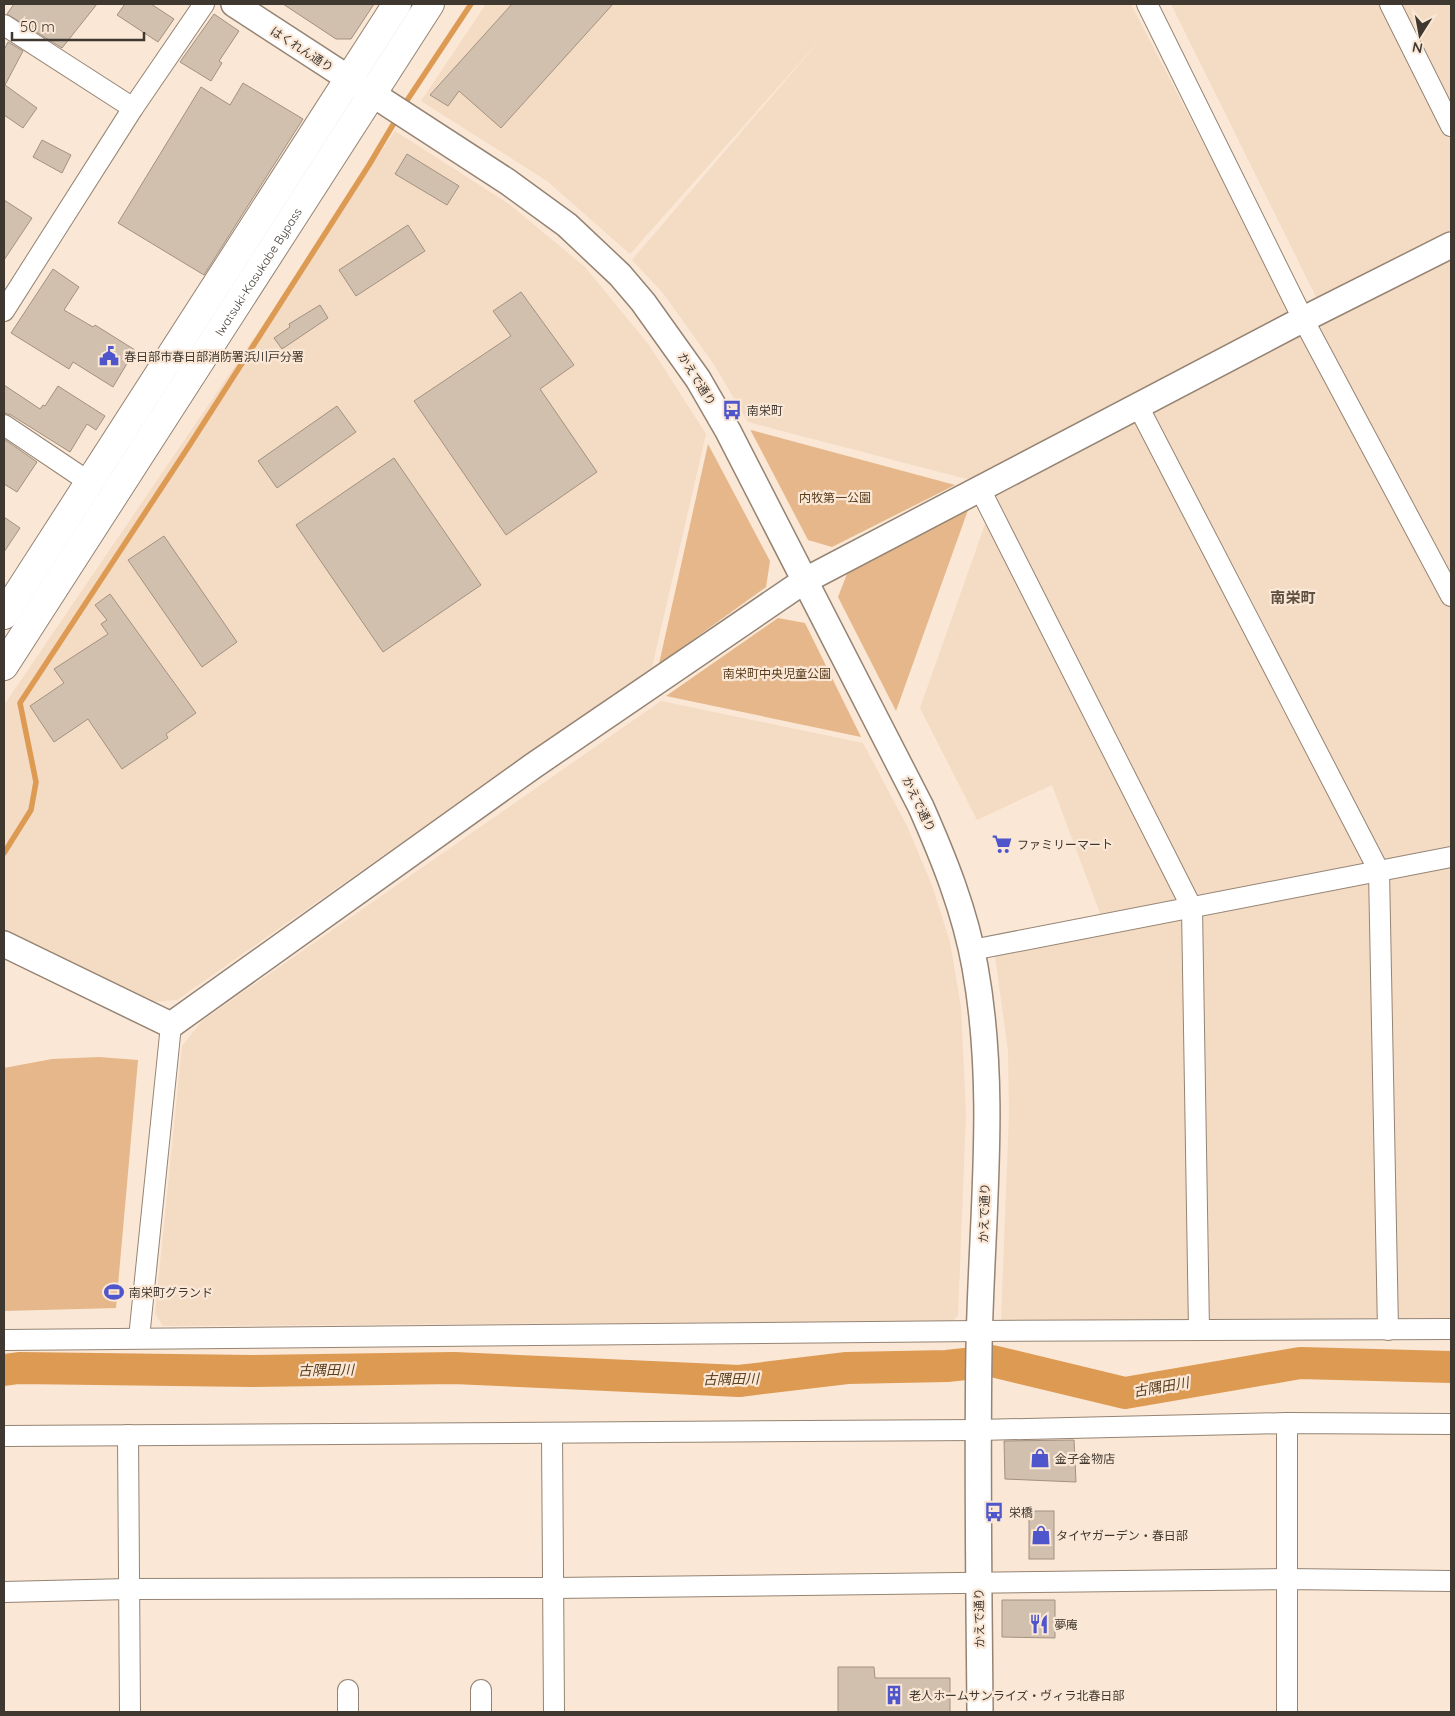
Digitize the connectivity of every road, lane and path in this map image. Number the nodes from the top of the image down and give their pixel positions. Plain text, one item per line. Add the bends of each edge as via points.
1 (204, 4) edge
2 (234, 4) edge
3 (397, 4) edge
4 (430, 4) edge
5 (1147, 4) edge
6 (1390, 4) edge
7 (4, 25) edge
8 (348, 78) junction
9 (371, 93) junction
10 (133, 108) junction
11 (1451, 126) edge
12 (1451, 245) edge
13 (4, 311) edge
14 (1303, 319) junction
15 (1138, 406) junction
16 (4, 425) edge
17 (89, 482) junction
18 (980, 490) junction
19 (804, 581) junction
20 (1451, 596) edge
21 (4, 615) edge
22 (4, 666) edge
23 (1451, 857) edge
24 (1379, 871) junction
25 (1192, 908) junction
26 (4, 944) edge
27 (972, 950) junction
28 (171, 1025) junction
29 (1451, 1329) edge
30 (1199, 1330) junction
31 (1388, 1330) junction
32 (139, 1338) junction
33 (979, 1339) junction
34 (4, 1340) edge
35 (1287, 1423) junction
36 (979, 1424) junction
37 (1451, 1424) edge
38 (552, 1433) junction
39 (128, 1435) junction
40 (4, 1436) edge
41 (1287, 1579) junction
42 (1451, 1581) edge
43 (979, 1584) junction
44 (554, 1588) junction
45 (130, 1589) junction
46 (4, 1592) edge
47 (348, 1690) dead end
48 (481, 1690) dead end
49 (130, 1712) edge
50 (348, 1712) edge
51 (481, 1712) edge
52 (554, 1712) edge
53 (980, 1712) edge
54 (1286, 1712) edge

1 - 10 street
2 - 8 street, はくれん通り
3 - 8 highway
4 - 9 highway, Iwatsuki-Kasukabe Bypass
5 - 14 street
6 - 11 street
7 - 10 street
8 - 9 street, はくれん通り
8 - 17 highway
9 - 19 street, かえで通り via 538,202 626,282 667,333 698,379
9 - 22 highway, Iwatsuki-Kasukabe Bypass
10 - 13 street
12 - 14 street
14 - 15 street
14 - 20 street
15 - 18 street
15 - 24 street
16 - 17 street
17 - 21 highway
18 - 19 street
18 - 25 street
19 - 27 street, かえで通り via 928,823 960,903
19 - 28 street via 533,766
23 - 24 street
24 - 25 street
24 - 31 street
25 - 27 street
25 - 30 street
26 - 28 street
27 - 33 street, かえで通り via 985,1039 988,1113
28 - 32 street
29 - 31 street
30 - 31 street
30 - 33 street
32 - 33 street
32 - 34 street
33 - 36 street, かえで通り
35 - 36 street
35 - 37 street
35 - 41 street
36 - 38 street
36 - 43 street, かえで通り
38 - 39 street
38 - 44 street
39 - 40 street
39 - 45 street
41 - 42 street
41 - 43 street
41 - 54 street
43 - 44 street
43 - 53 street, かえで通り
44 - 45 street
44 - 52 street
45 - 46 street
45 - 49 street
47 - 50 street
48 - 51 street

